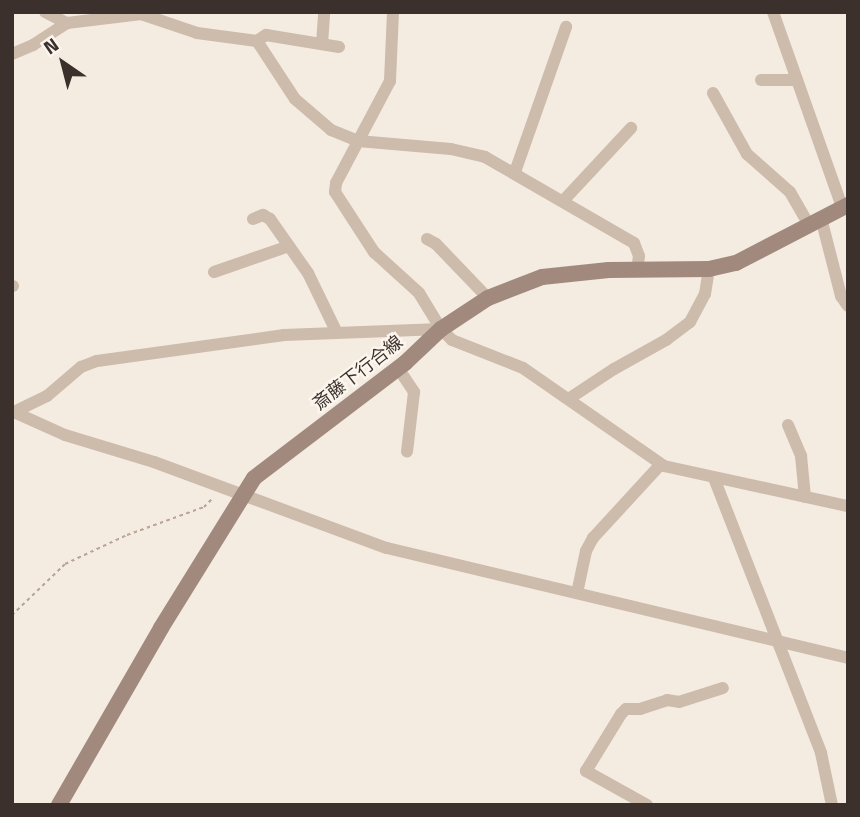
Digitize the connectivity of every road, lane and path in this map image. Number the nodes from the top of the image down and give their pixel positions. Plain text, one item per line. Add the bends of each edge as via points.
1 (46, 12) edge
2 (324, 12) edge
3 (393, 12) edge
4 (773, 12) edge
5 (67, 23) junction
6 (566, 27) dead end
7 (257, 41) junction
8 (322, 44) junction
9 (339, 47) dead end
10 (12, 54) edge
11 (761, 80) dead end
12 (797, 80) junction
13 (713, 93) dead end
14 (631, 128) dead end
15 (358, 141) junction
16 (515, 172) junction
17 (564, 201) junction
18 (845, 206) edge
19 (253, 219) dead end
20 (815, 222) junction
21 (427, 239) dead end
22 (289, 246) junction
23 (709, 269) junction
24 (637, 270) junction
25 (214, 272) dead end
26 (488, 298) junction
27 (848, 306) edge
28 (441, 330) junction
29 (337, 331) junction
30 (398, 368) junction
31 (570, 398) junction
32 (14, 413) edge
33 (788, 425) dead end
34 (407, 452) dead end
35 (661, 464) junction
36 (714, 478) junction
37 (217, 485) junction
38 (242, 494) junction
39 (805, 497) junction
40 (848, 506) edge
41 (577, 593) junction
42 (12, 615) edge
43 (777, 641) junction
44 (848, 658) edge
45 (723, 688) dead end
46 (59, 805) edge
47 (647, 805) edge
48 (832, 805) edge

1 - 5 street
2 - 8 street
3 - 15 street via 390,80
4 - 12 street
5 - 7 street via 141,14 197,33
5 - 10 street
6 - 16 street
7 - 8 street via 266,35
7 - 15 street via 295,100 331,130
8 - 9 street
11 - 12 street
12 - 18 street
13 - 20 street via 747,154 790,192
14 - 17 street
15 - 16 street via 469,152
15 - 28 street via 336,183 337,200 374,252 424,299
16 - 17 street
17 - 24 street via 634,243 639,256
18 - 20 main road, 斎藤下行合線
19 - 22 street via 268,216
20 - 23 main road, 斎藤下行合線 via 736,263
20 - 27 street
21 - 26 street
22 - 25 street
22 - 29 street
23 - 24 main road, 斎藤下行合線
23 - 31 street via 705,294 690,322
24 - 26 main road, 斎藤下行合線 via 542,277
26 - 28 main road, 斎藤下行合線
28 - 29 street
28 - 30 main road, 斎藤下行合線
28 - 31 street via 452,340 523,368
29 - 32 street via 235,339 97,360
30 - 34 street via 414,392
30 - 38 main road, 斎藤下行合線 via 261,470
31 - 35 street
32 - 37 street via 65,435
33 - 39 street via 799,449
35 - 36 street
35 - 41 street via 593,538
36 - 39 street
36 - 43 street
37 - 38 street
37 - 42 path via 204,507 65,564
38 - 41 street via 387,548
38 - 46 main road, 斎藤下行合線
39 - 40 street
41 - 43 street
43 - 44 street
43 - 48 street via 821,752
45 - 47 street via 679,702 667,699 626,709 621,714 586,771

